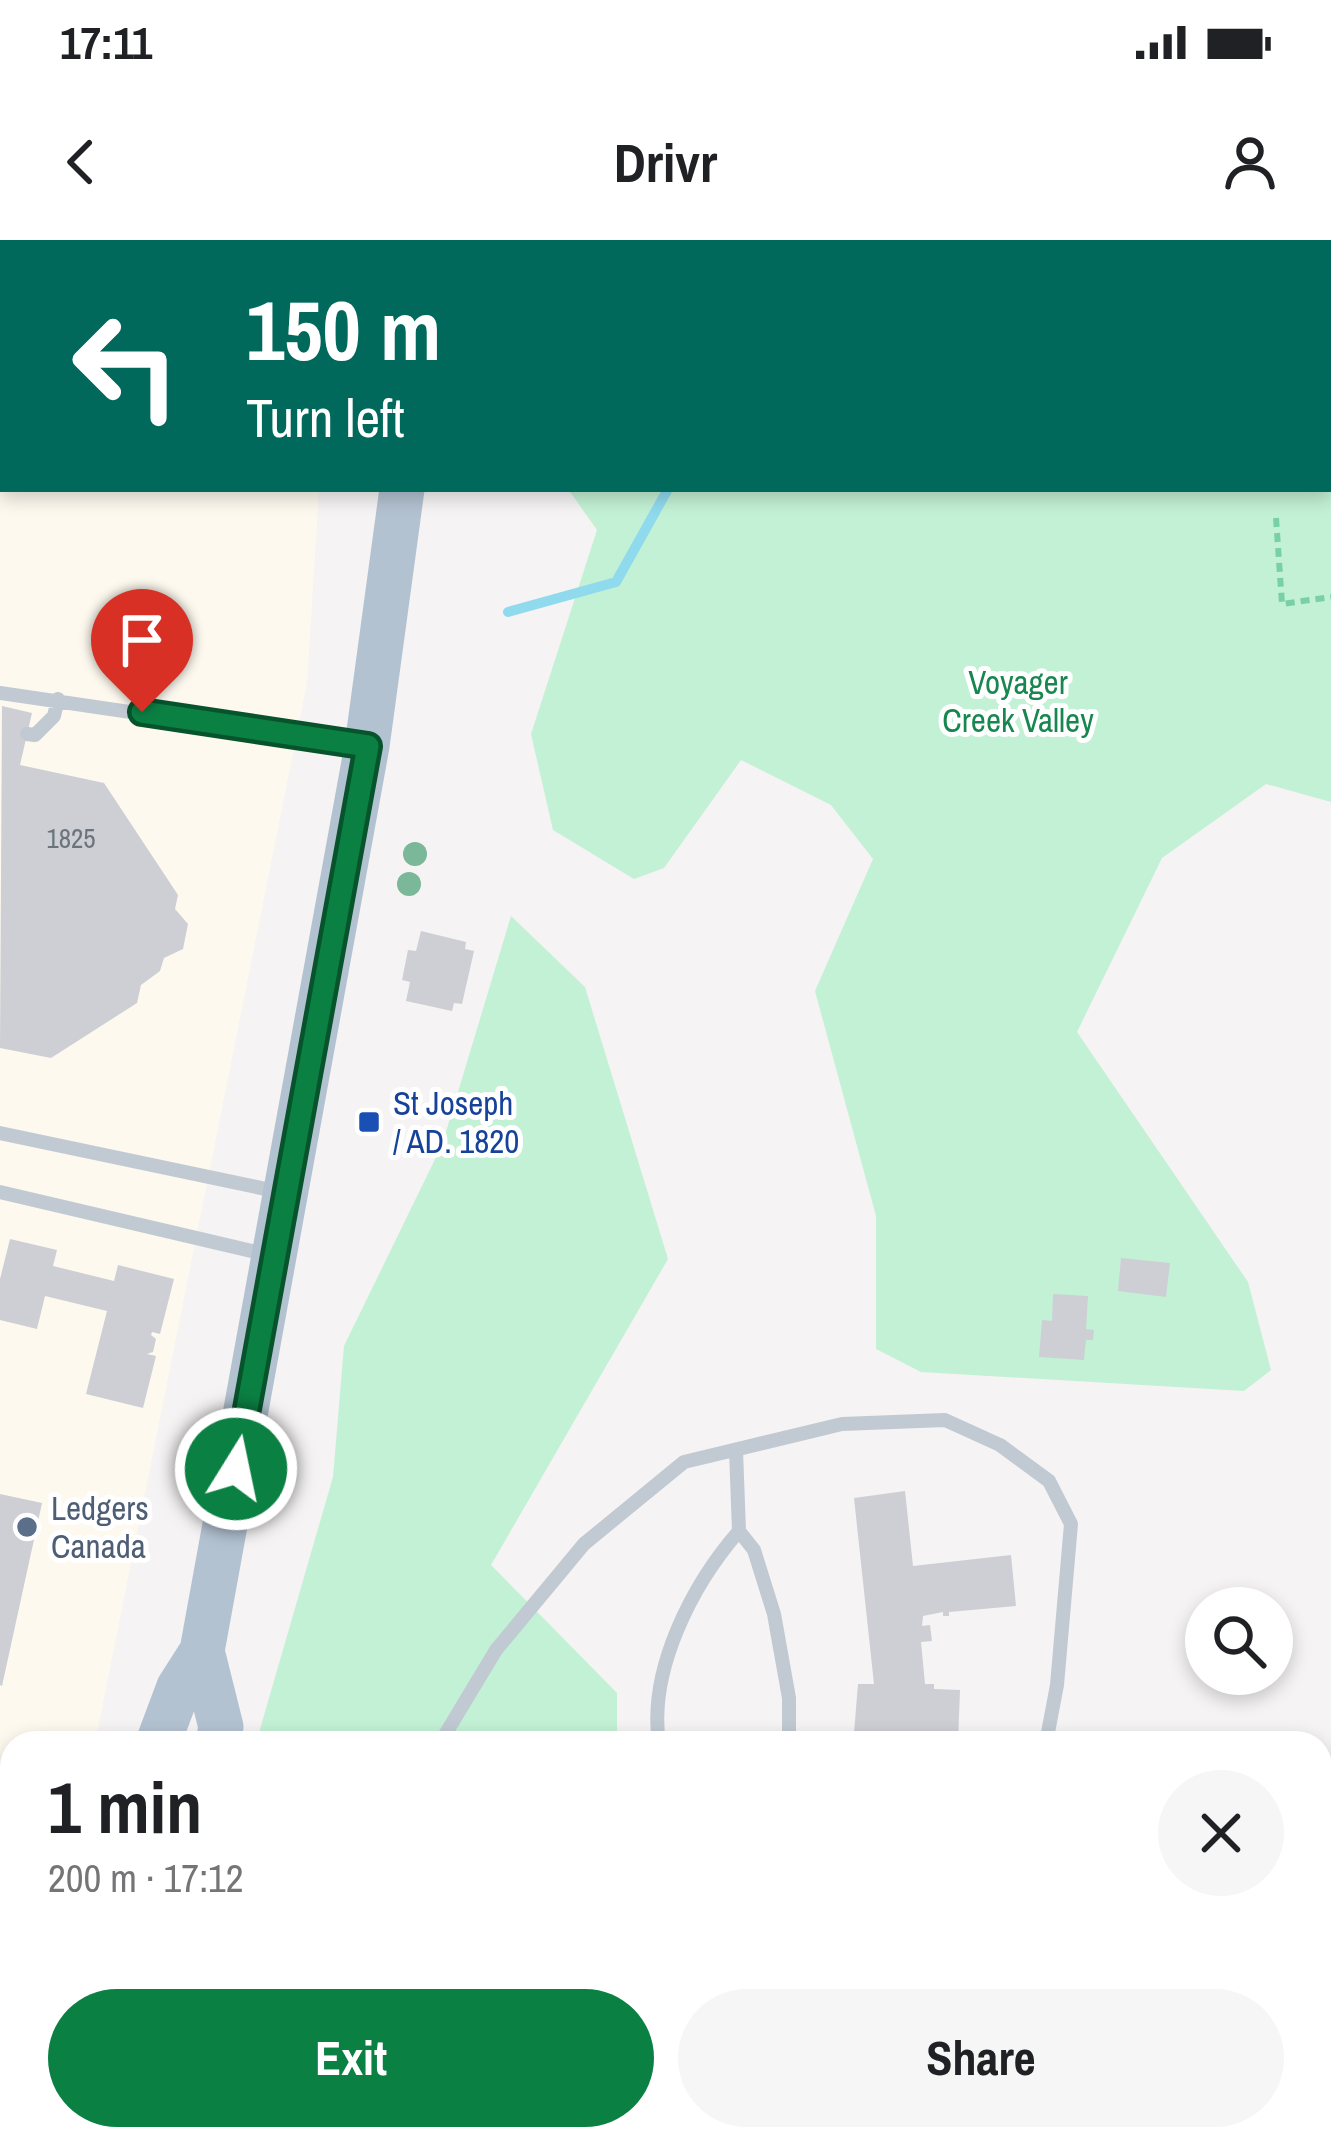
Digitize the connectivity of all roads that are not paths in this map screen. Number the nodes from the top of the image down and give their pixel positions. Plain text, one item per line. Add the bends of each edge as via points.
1 (402, 492) edge
2 (0, 693) edge
3 (58, 699) junction
4 (27, 734) dead end
5 (368, 746) junction
6 (0, 1133) edge
7 (0, 1192) edge
8 (284, 1193) junction
9 (274, 1256) junction
10 (736, 1450) junction
11 (739, 1531) junction
12 (202, 1652) junction
13 (162, 1731) edge
14 (220, 1731) edge
15 (447, 1731) edge
16 (659, 1731) edge
17 (789, 1731) edge
18 (1048, 1731) edge

1 - 5 main road
2 - 3 lane
3 - 4 lane via 54,716
3 - 5 lane
5 - 8 main road
6 - 8 lane
7 - 9 lane
8 - 9 main road
9 - 12 main road
10 - 11 lane
10 - 15 lane via 684,1462 584,1544 496,1650
10 - 18 lane via 842,1424 945,1420 1000,1445 1048,1481 1071,1524
11 - 16 lane via 706,1576 668,1658
11 - 17 lane via 754,1550 774,1614
12 - 13 main road
12 - 14 main road

